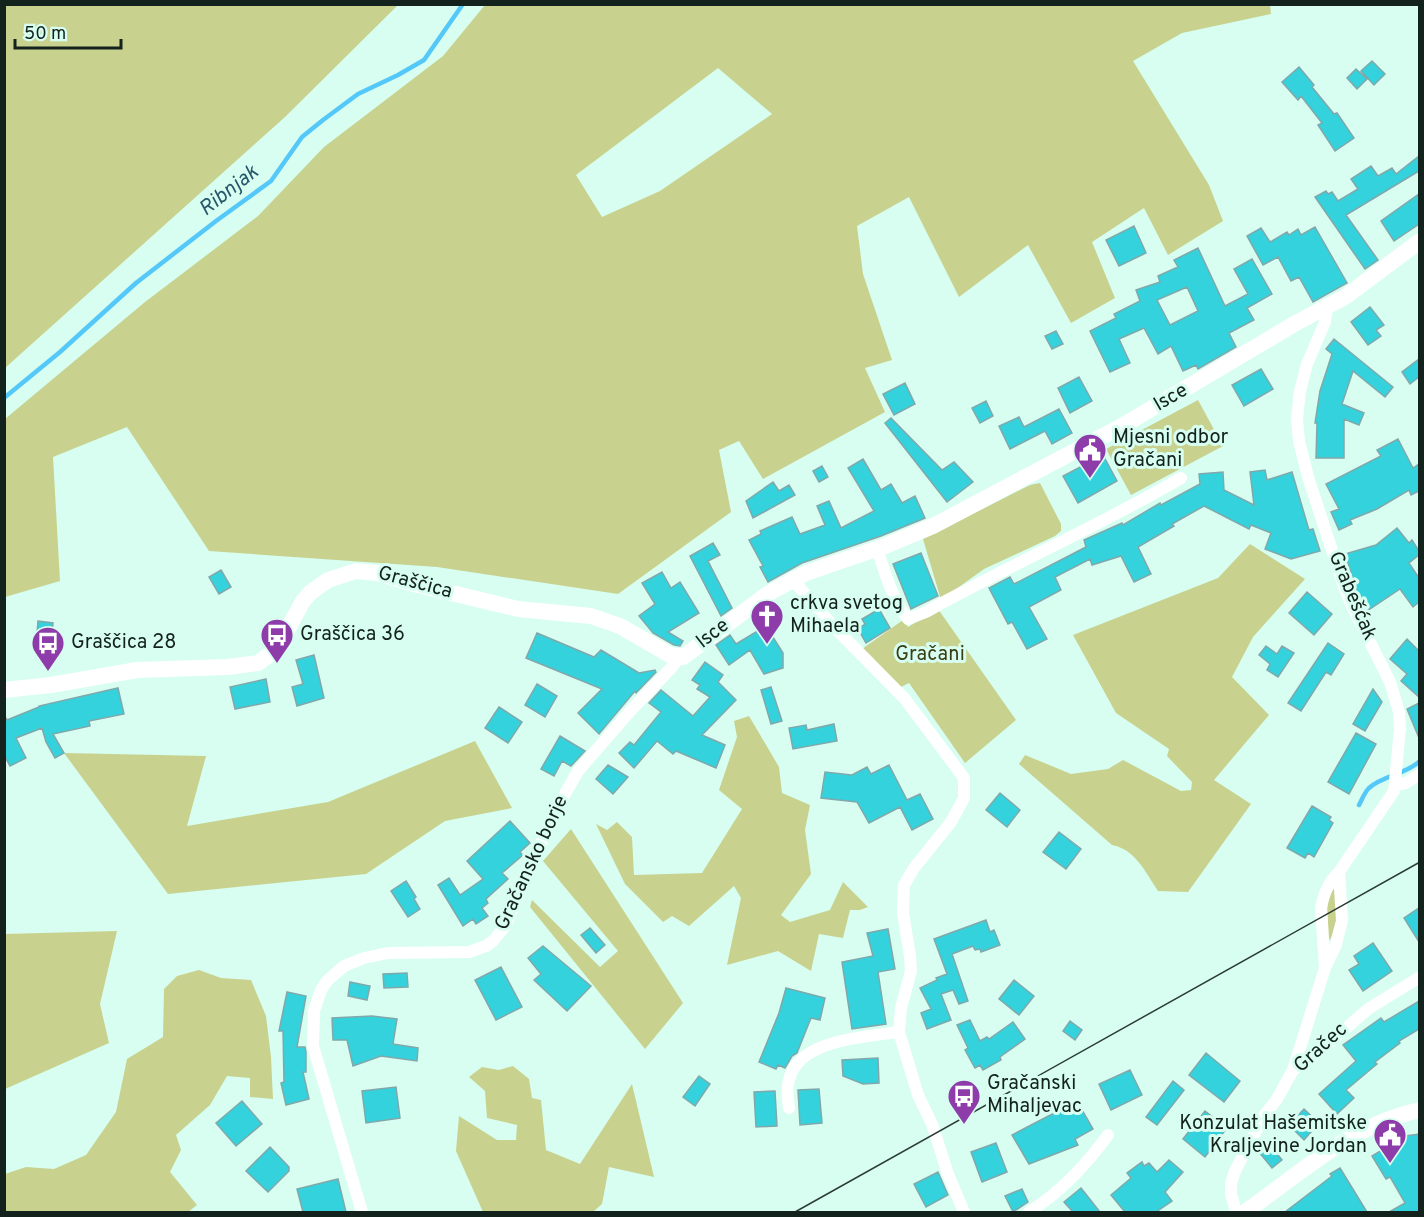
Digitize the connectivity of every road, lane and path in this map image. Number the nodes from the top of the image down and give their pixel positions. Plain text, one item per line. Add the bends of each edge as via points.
1 (1419, 241) edge
2 (1327, 307) junction
3 (1181, 478) dead end
4 (877, 549) junction
5 (793, 580) junction
6 (678, 658) junction
7 (4, 690) edge
8 (1419, 774) edge
9 (1397, 777) junction
10 (1339, 872) junction
11 (1325, 968) junction
12 (1419, 977) edge
13 (899, 1032) junction
14 (1293, 1070) junction
15 (789, 1108) dead end
16 (1419, 1110) edge
17 (1108, 1135) dead end
18 (362, 1212) edge
19 (964, 1212) edge
20 (1029, 1212) edge
21 (1236, 1212) edge
22 (1245, 1212) edge

1 - 2 street, Isce
2 - 4 street, Isce via 1003,491
2 - 9 street, Grabešćak via 1325,322 1306,364 1299,441 1344,587 1395,697 1400,729
3 - 4 street via 1087,530 908,619 898,604
4 - 5 street, Isce
5 - 6 street, Isce
5 - 13 street via 915,711 961,772 965,784 964,798 951,822 904,885 903,913 911,971
6 - 7 street, Graščica via 620,626 591,616 519,609 377,573 356,572 328,580 310,592 277,649 258,663 144,670
6 - 18 street, Gračansko borje via 578,771 545,833 506,925 493,941 464,952 388,953 364,958 344,966 321,990 314,1011 313,1046
8 - 9 street via 1406,783
9 - 10 street, Grabešćak via 1392,795
10 - 11 street, Grabešćak via 1342,921
10 - 11 street, Grabešćak via 1327,886 1321,908
11 - 14 street, Grabešćak
12 - 14 street, Gračec via 1368,1009
13 - 15 street via 836,1042 805,1057 789,1080
13 - 19 street via 918,1095
14 - 21 street, Gračec via 1235,1171 1231,1183
16 - 22 street via 1382,1120 1358,1132
17 - 20 street via 1090,1158

